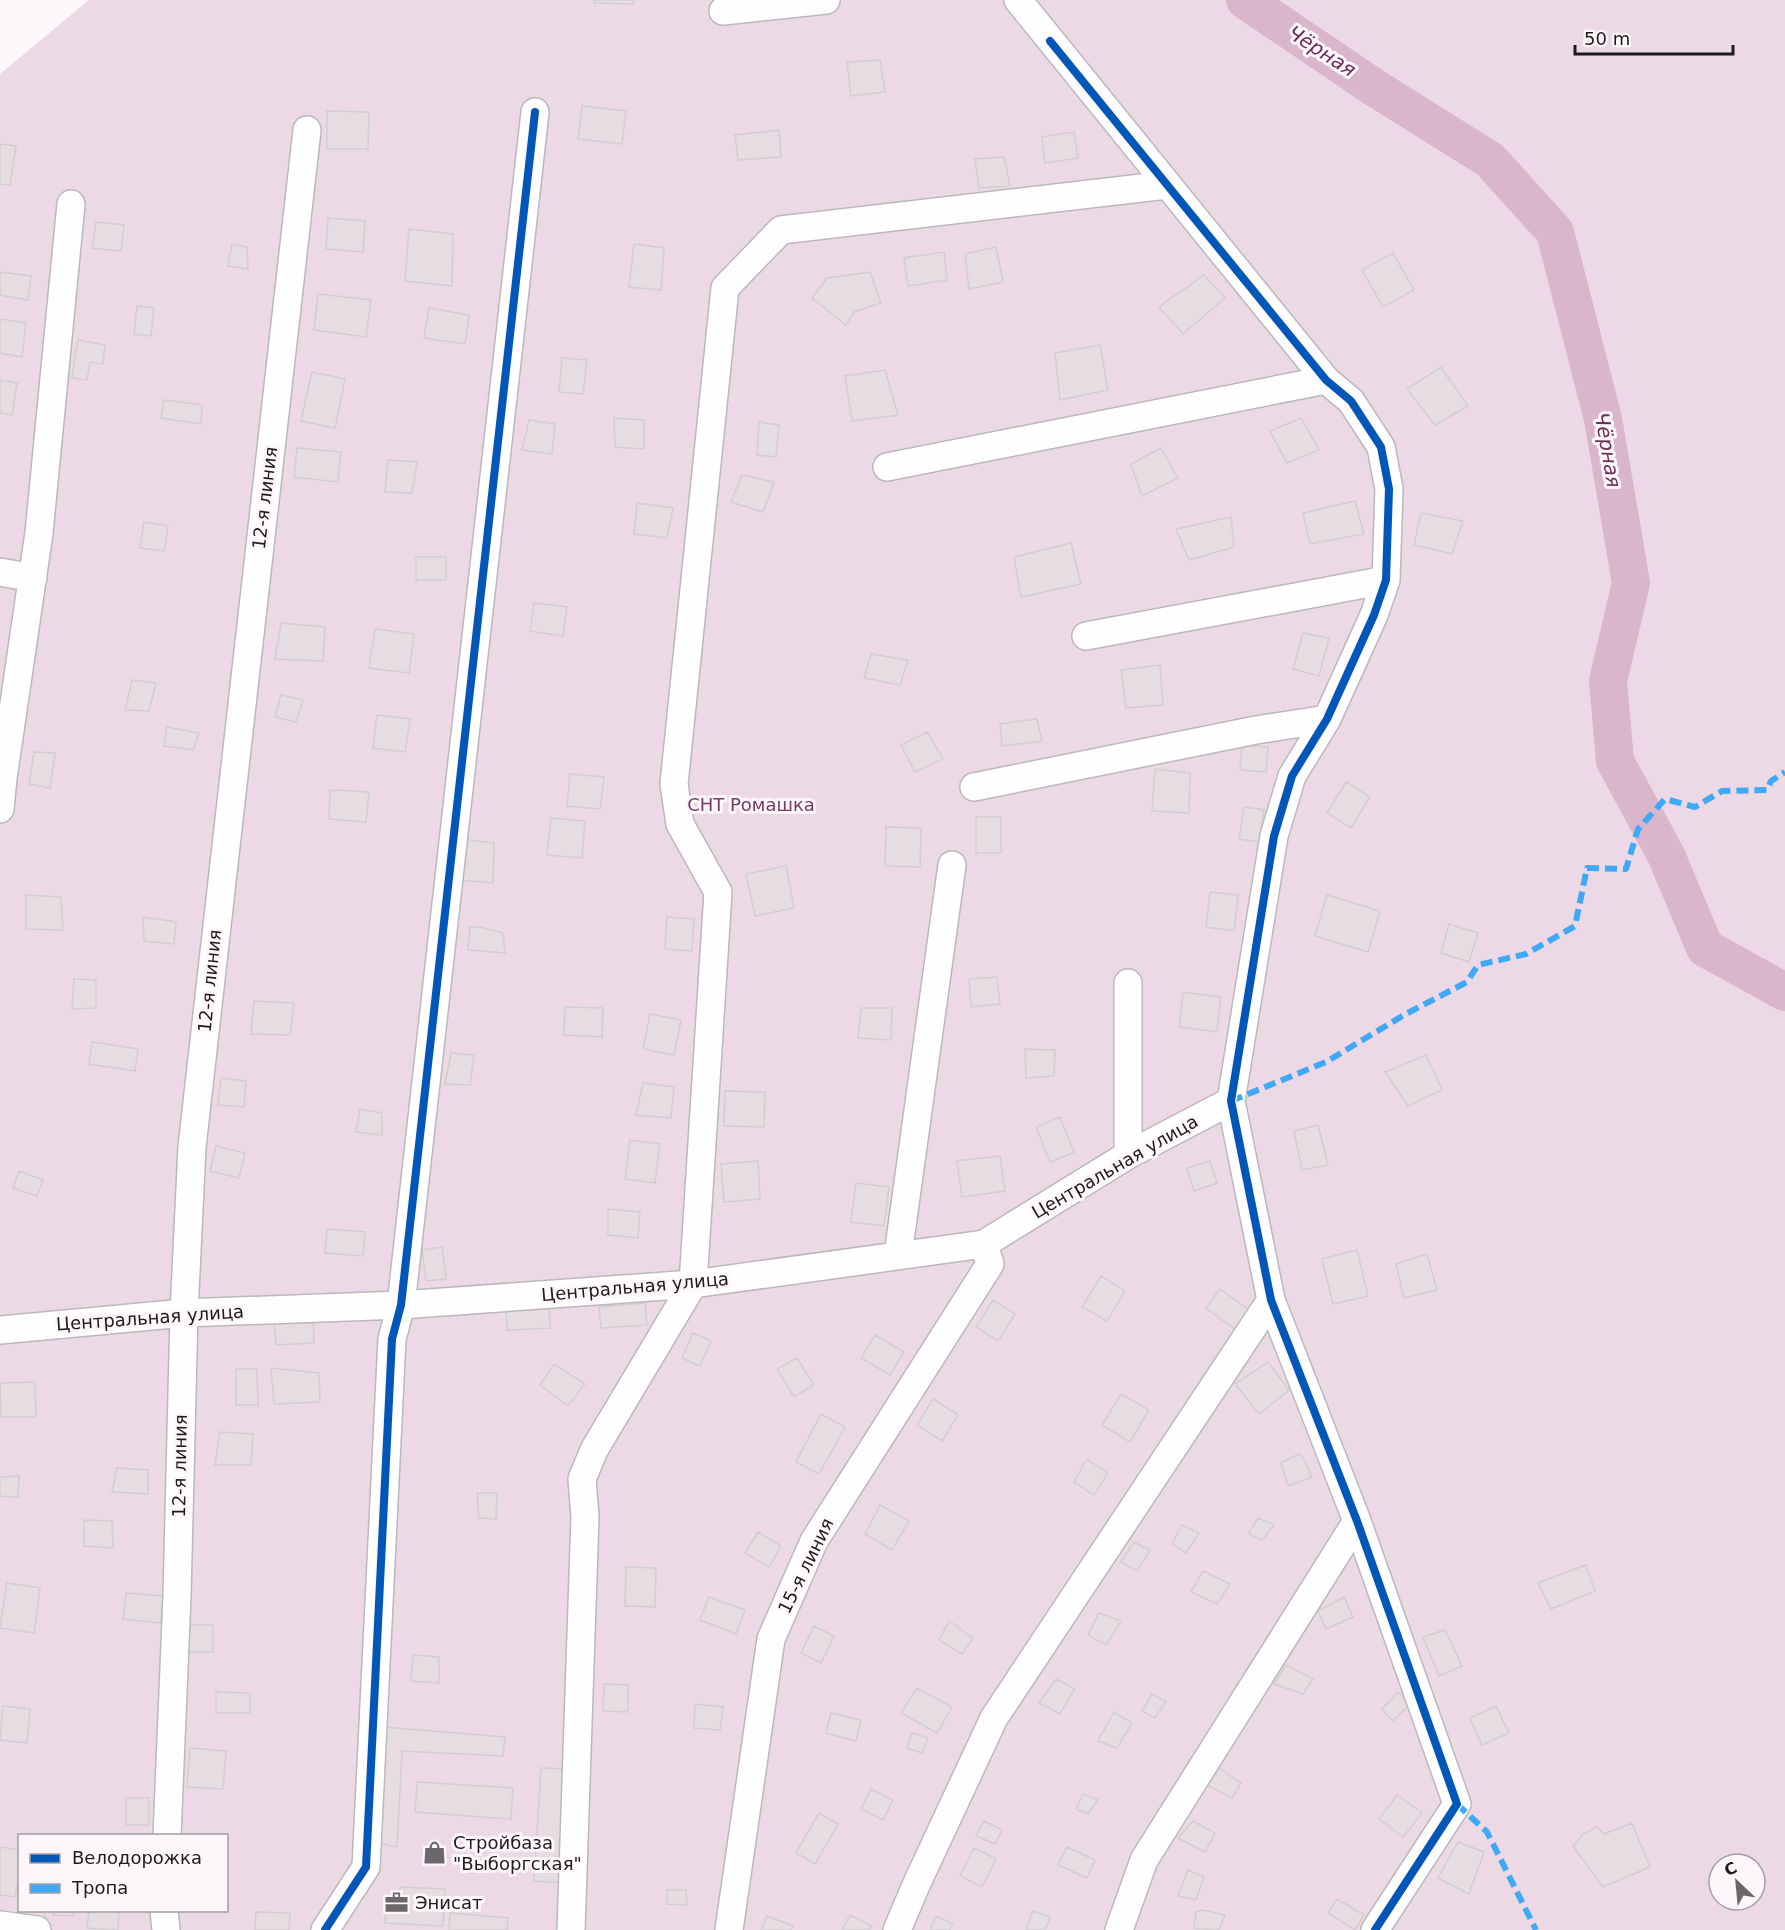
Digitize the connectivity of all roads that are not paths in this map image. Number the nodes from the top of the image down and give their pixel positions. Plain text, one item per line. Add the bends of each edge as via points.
1 (826, 0) edge
2 (1018, 0) edge
3 (723, 11) dead end
4 (535, 112) dead end
5 (307, 130) dead end
6 (1167, 185) junction
7 (71, 204) dead end
8 (1326, 380) junction
9 (887, 466) dead end
10 (0, 572) edge
11 (33, 578) junction
12 (1386, 580) junction
13 (1086, 636) dead end
14 (1327, 719) junction
15 (974, 788) dead end
16 (0, 809) edge
17 (952, 865) dead end
18 (1128, 983) dead end
19 (1231, 1101) junction
20 (1128, 1155) junction
21 (984, 1244) junction
22 (898, 1255) junction
23 (693, 1284) junction
24 (1271, 1300) junction
25 (401, 1305) junction
26 (184, 1313) junction
27 (0, 1330) edge
28 (1357, 1521) junction
29 (167, 1834) edge
30 (164, 1912) edge
31 (0, 1926) edge
32 (37, 1930) edge
33 (165, 1930) edge
34 (325, 1930) edge
35 (571, 1930) edge
36 (729, 1930) edge
37 (897, 1930) edge
38 (1119, 1930) edge
39 (1376, 1930) edge

1 - 3 street
2 - 6 street
4 - 25 street
5 - 26 street, 12-я линия via 192,1147
6 - 8 street
6 - 23 street via 781,230 725,288 674,784 680,824 717,892
7 - 11 street
8 - 9 street
8 - 12 street via 1351,401 1381,447 1389,489
10 - 11 street
11 - 16 street
12 - 13 street
12 - 14 street
14 - 15 street
14 - 19 street via 1292,776 1274,836
17 - 22 street
18 - 20 street
19 - 20 street, Центральная улица
19 - 24 street
20 - 21 street, Центральная улица
21 - 22 street, Центральная улица
21 - 36 street, 15-я линия via 990,1264 814,1541 771,1639
22 - 23 street, Центральная улица
23 - 25 street, Центральная улица
23 - 35 street via 594,1450 582,1479 585,1517
24 - 28 street
24 - 37 street via 994,1718
25 - 26 street, Центральная улица
25 - 34 street via 392,1339 366,1867
26 - 27 street, Центральная улица
26 - 29 street, 12-я линия
28 - 38 street via 1144,1860
28 - 39 street via 1457,1804
30 - 33 street
31 - 32 street

